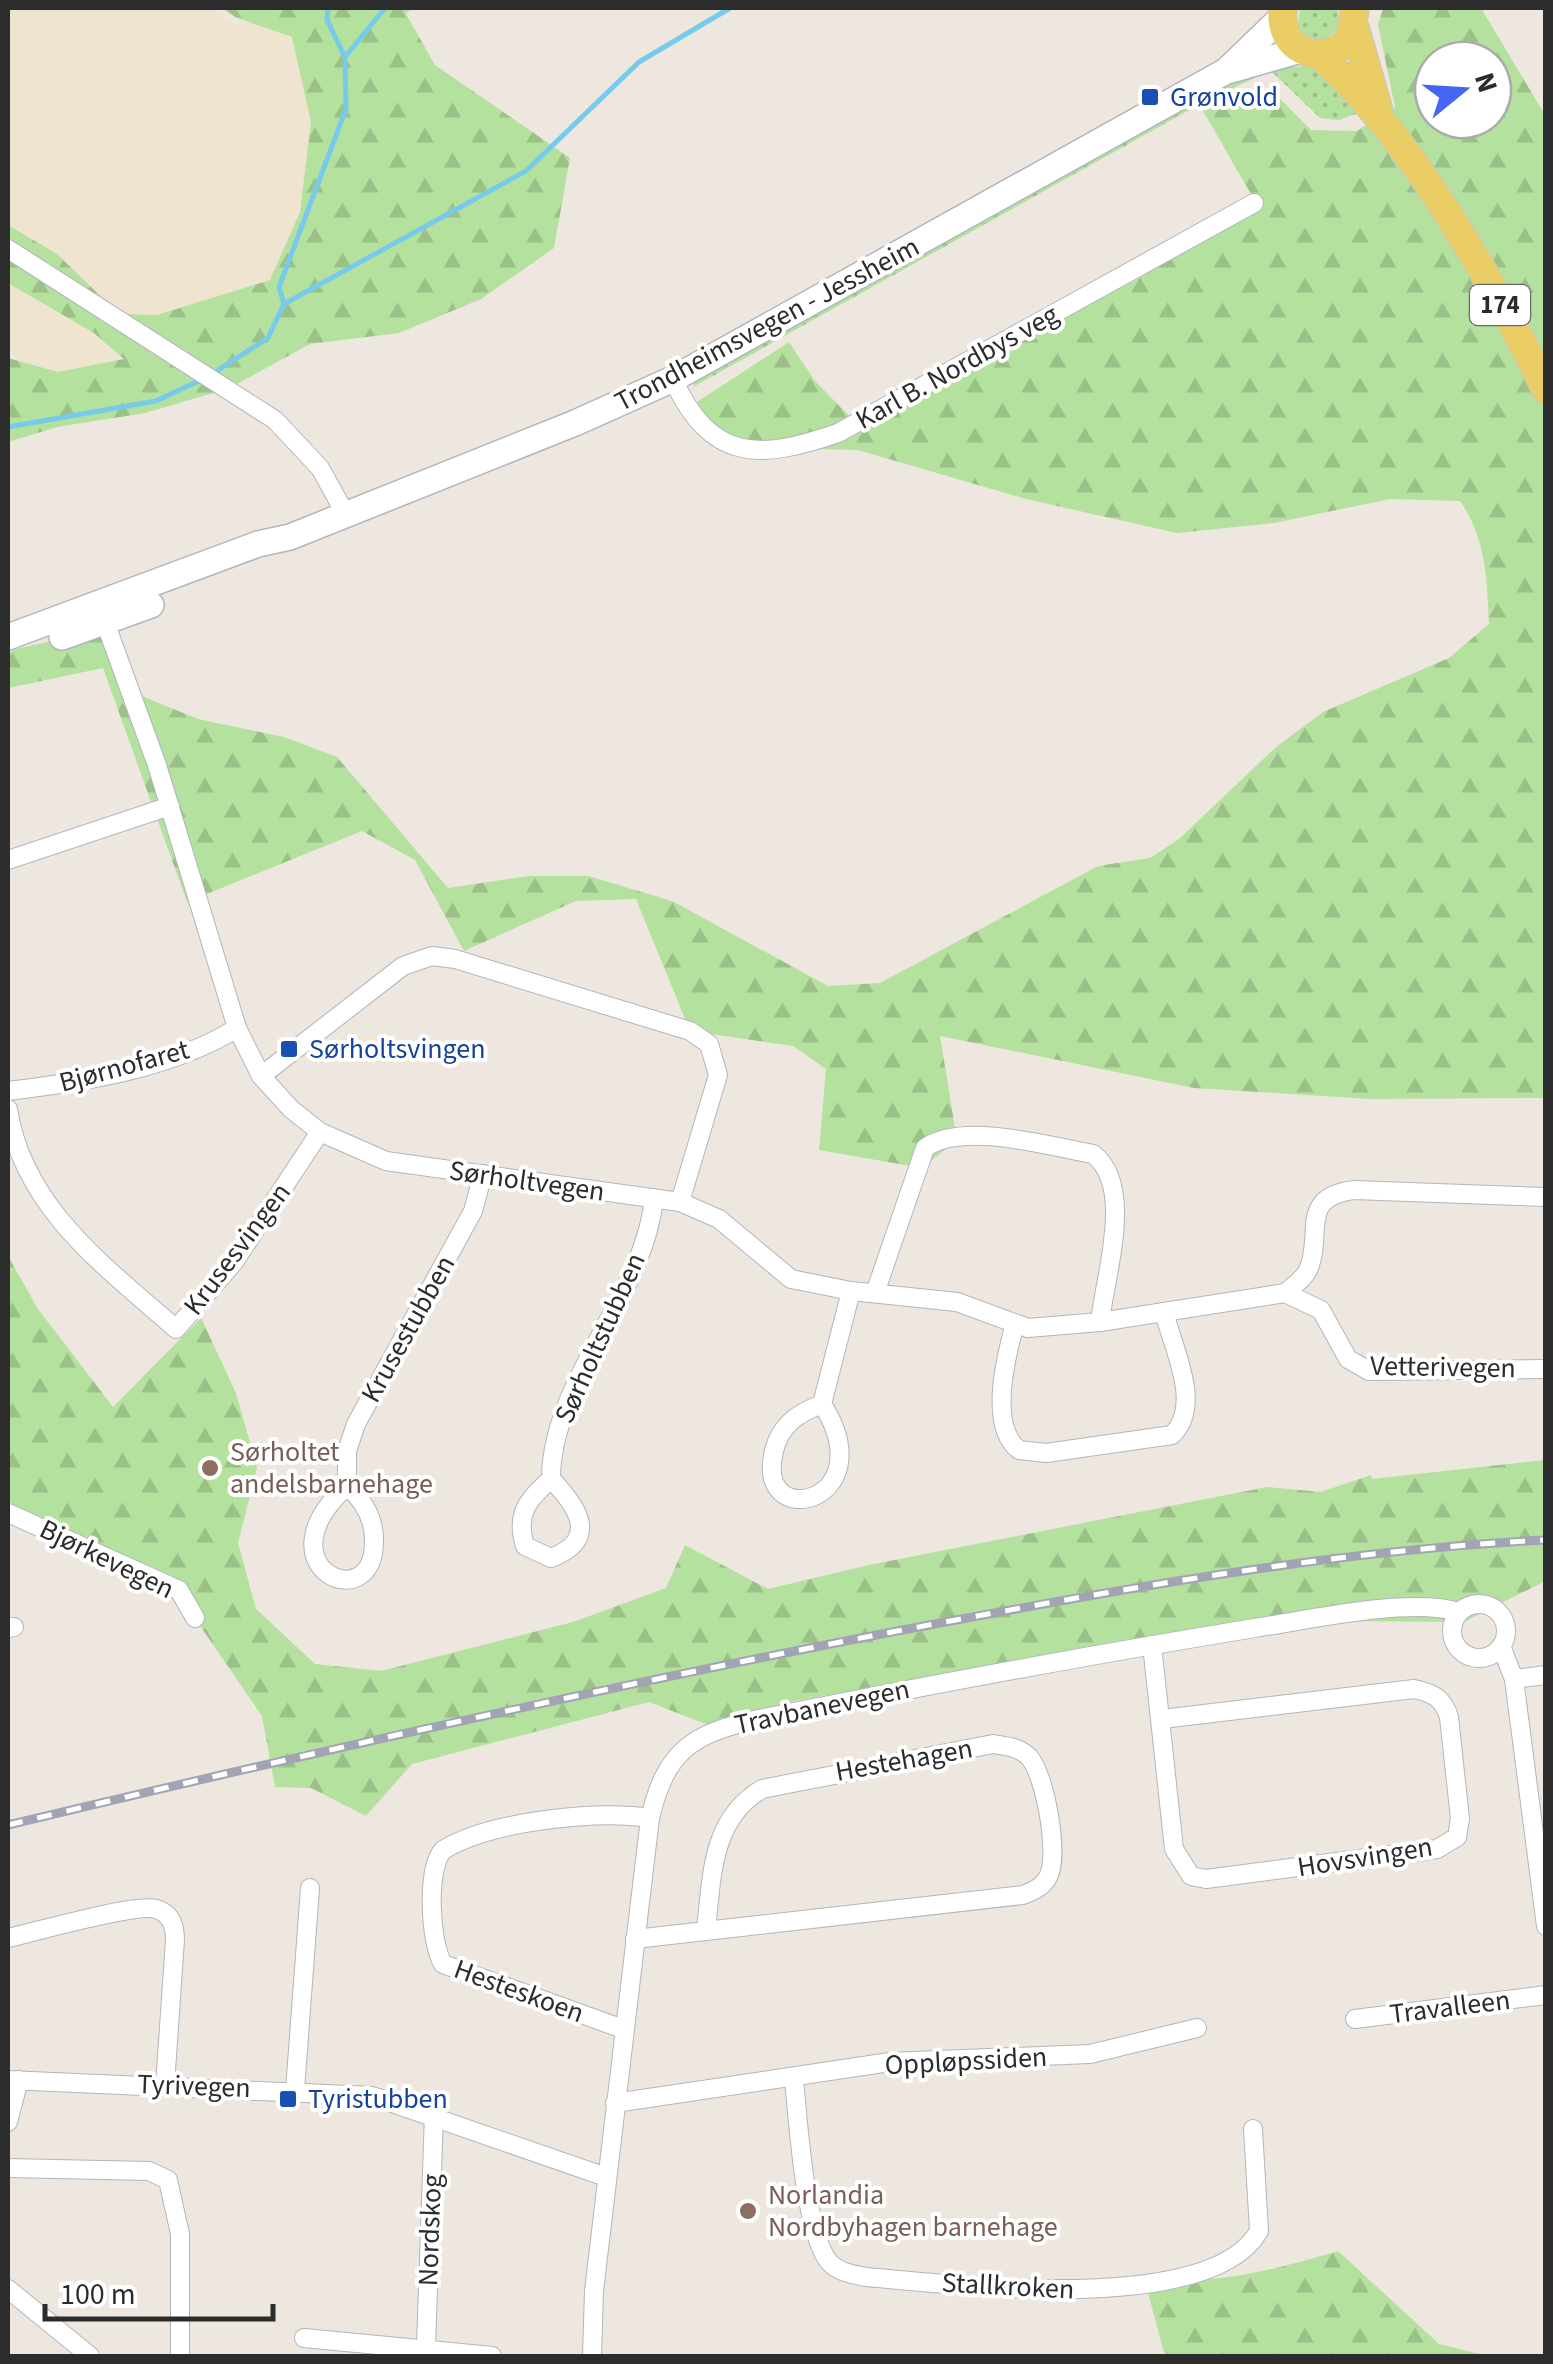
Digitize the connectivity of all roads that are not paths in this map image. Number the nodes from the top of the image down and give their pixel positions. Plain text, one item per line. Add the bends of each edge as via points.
1 (1282, 13) edge
2 (1355, 18) edge
3 (1310, 53) junction
4 (1226, 71) junction
5 (1380, 114) junction
6 (1254, 203) dead end
7 (8, 248) edge
8 (673, 379) junction
9 (1546, 390) edge
10 (346, 515) junction
11 (102, 614) junction
12 (8, 637) edge
13 (8, 653) edge
14 (170, 806) junction
15 (8, 860) edge
16 (237, 1028) junction
17 (261, 1076) junction
18 (8, 1091) edge
19 (8, 1109) edge
20 (320, 1132) junction
21 (483, 1174) junction
22 (1546, 1197) edge
23 (654, 1198) junction
24 (680, 1202) junction
25 (851, 1291) junction
26 (875, 1293) junction
27 (1285, 1293) junction
28 (1164, 1312) junction
29 (1100, 1322) junction
30 (1016, 1324) junction
31 (1546, 1369) edge
32 (822, 1404) junction
33 (552, 1479) dead end
34 (347, 1486) junction
35 (8, 1513) edge
36 (1459, 1612) junction
37 (195, 1618) dead end
38 (1152, 1645) junction
39 (1502, 1646) junction
40 (1546, 1675) edge
41 (1514, 1679) junction
42 (1162, 1719) junction
43 (650, 1818) junction
44 (1540, 1838) edge
45 (310, 1888) dead end
46 (1546, 1926) edge
47 (706, 1930) junction
48 (8, 1938) edge
49 (634, 1939) junction
50 (1546, 1995) edge
51 (1354, 2019) dead end
52 (622, 2028) junction
53 (1197, 2028) dead end
54 (13, 2080) edge
55 (794, 2080) junction
56 (165, 2085) junction
57 (295, 2090) junction
58 (615, 2103) junction
59 (434, 2114) junction
60 (8, 2122) edge
61 (1252, 2129) dead end
62 (8, 2168) edge
63 (606, 2176) junction
64 (8, 2290) edge
65 (304, 2338) dead end
66 (426, 2346) junction
67 (90, 2356) edge
68 (180, 2356) edge
69 (492, 2356) edge
70 (592, 2356) edge

1 - 3 main road, 174 via 1287,37
1 - 4 main road, Trondheimsvegen - Jessheim
2 - 3 main road, 174 via 1342,48
2 - 5 main road, 174
3 - 4 main road, Trondheimsvegen - Jessheim
3 - 5 main road, 174
4 - 8 main road, Trondheimsvegen - Jessheim
5 - 9 main road, 174
6 - 8 street, Karl B. Nordbys veg via 807,444 769,451 722,444 699,425
7 - 10 street via 266,413 309,454
8 - 10 main road, Trondheimsvegen - Jessheim
10 - 11 main road, Trondheimsvegen - Jessheim via 258,544
11 - 12 main road, Trondheimsvegen - Jessheim
11 - 13 main road, Trondheimsvegen - Jessheim
11 - 14 street, Sørholtvegen
14 - 15 street
14 - 16 street, Sørholtvegen
16 - 17 street, Sørholtvegen
16 - 18 street, Bjørnofaret via 108,1075
17 - 20 street, Sørholtvegen
17 - 24 street via 403,966 434,956 474,965 690,1031 709,1044 718,1075
19 - 20 street, Krusesvingen via 20,1156 41,1198 176,1329 234,1262
20 - 21 street, Sørholtvegen via 386,1160
21 - 23 street, Sørholtvegen
21 - 34 street, Krusestubben via 474,1211 356,1424
22 - 27 street via 1336,1193 1314,1218 1308,1270
23 - 24 street, Sørholtvegen
23 - 33 street, Sørholtstubben via 636,1258 558,1435
24 - 25 street, Sørholtvegen via 719,1220 791,1279
25 - 26 street, Sørholtvegen
25 - 32 street
26 - 29 street via 925,1148 946,1137 974,1135 1093,1154 1107,1166 1116,1207
26 - 30 street, Sørholtvegen via 957,1302
27 - 28 street, Sørholtvegen
27 - 31 street, Vetterivegen via 1321,1310 1348,1359 1369,1371
28 - 29 street, Sørholtvegen
28 - 30 street via 1188,1406 1181,1427 1172,1435 1046,1453 1019,1450 1004,1431 1007,1352
29 - 30 street, Sørholtvegen
32 - 32 street via 788,1422 776,1443 773,1482 795,1500 826,1489 840,1458 840,1439
34 - 34 street via 318,1518 314,1539 324,1574 338,1580 357,1578 371,1565 375,1542 372,1520
35 - 37 street, Bjørkevegen via 179,1590
36 - 38 street, Travbanevegen via 1425,1607 1335,1616
36 - 39 street via 1477,1604 1496,1610 1506,1627
36 - 39 street via 1452,1636 1457,1648 1480,1658
38 - 42 street, Hovsvingen
38 - 43 street, Travbanevegen via 723,1727 671,1763
39 - 41 street
40 - 41 street
41 - 44 street
42 - 42 street, Hovsvingen via 1174,1849 1191,1876 1438,1849 1457,1837 1450,1717 1437,1696 1414,1689
43 - 49 street, Travbanevegen
43 - 52 street, Hesteskoen via 561,1818 483,1835 443,1850 434,1868 433,1938 443,1964
44 - 46 street
45 - 57 street
47 - 47 street, Hestehagen via 1038,1889 1053,1856 1038,1770 1023,1752 993,1744 762,1788 732,1811 720,1833
47 - 49 street, Hestehagen
48 - 56 street via 146,1908 166,1914 176,1940
49 - 52 street, Travbanevegen
50 - 51 street, Travalleen
52 - 58 street, Travbanevegen
53 - 55 street, Oppløpssiden via 1090,2054 925,2059
54 - 56 street, Tyrivegen
54 - 60 street
55 - 58 street, Oppløpssiden
55 - 61 street, Stallkroken via 802,2158 824,2255 844,2272 866,2277 1054,2292 1113,2289 1190,2273 1235,2255 1258,2231
56 - 57 street, Tyrivegen
57 - 59 street, Tyrivegen via 372,2096
58 - 63 street, Travbanevegen
59 - 63 street, Tyrivegen
59 - 66 street, Nordskog
62 - 68 street via 148,2170 168,2180 180,2234
63 - 70 street, Travbanevegen
64 - 67 street
65 - 66 street
66 - 69 street

